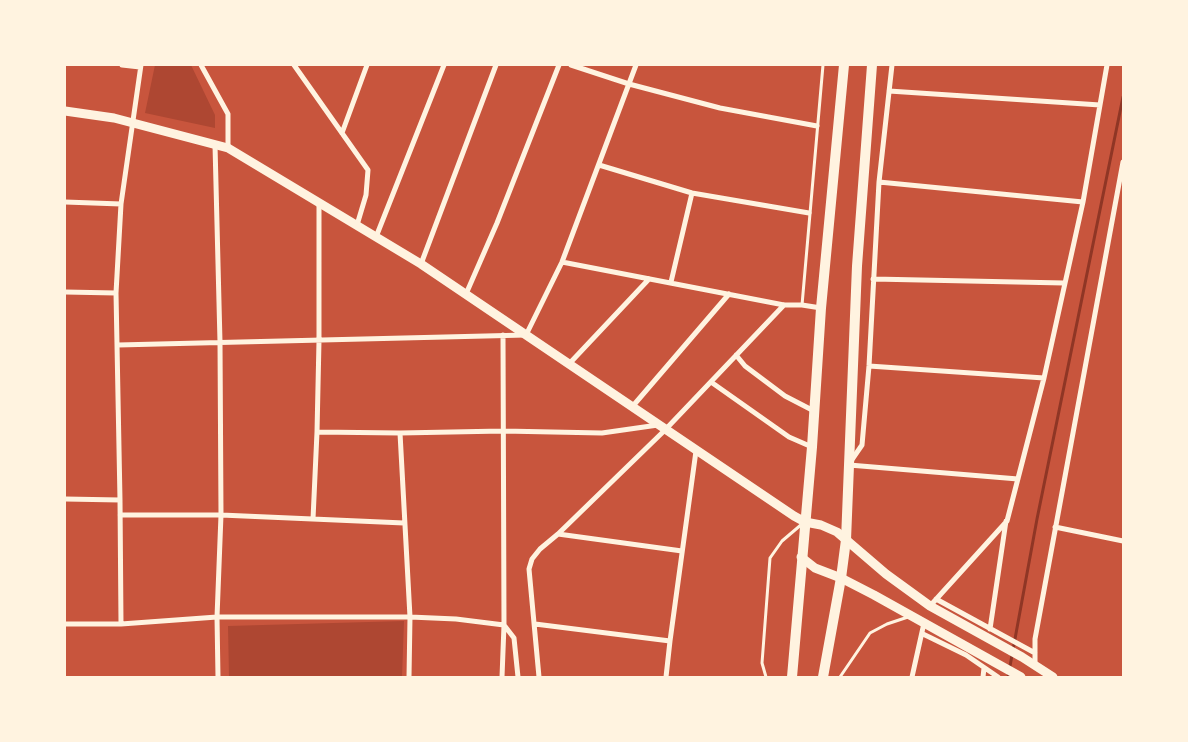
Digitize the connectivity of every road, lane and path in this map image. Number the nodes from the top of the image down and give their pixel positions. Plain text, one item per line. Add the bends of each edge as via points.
1 (122, 65) edge
2 (201, 65) edge
3 (294, 65) edge
4 (367, 65) edge
5 (444, 65) edge
6 (496, 65) edge
7 (559, 65) edge
8 (571, 65) edge
9 (636, 65) edge
10 (823, 65) edge
11 (844, 65) edge
12 (872, 65) edge
13 (892, 65) edge
14 (1107, 65) edge
15 (140, 66) edge
16 (629, 84) junction
17 (889, 90) junction
18 (1100, 105) junction
19 (65, 111) edge
20 (131, 122) junction
21 (817, 126) junction
22 (342, 133) junction
23 (215, 144) junction
24 (228, 148) junction
25 (1123, 162) edge
26 (599, 165) junction
27 (879, 182) junction
28 (692, 193) junction
29 (65, 202) edge
30 (319, 202) junction
31 (1083, 202) junction
32 (121, 204) junction
33 (809, 213) junction
34 (357, 225) junction
35 (376, 237) junction
36 (562, 262) junction
37 (421, 264) junction
38 (649, 279) junction
39 (873, 280) junction
40 (671, 282) junction
41 (1064, 283) junction
42 (65, 292) edge
43 (116, 293) junction
44 (466, 294) junction
45 (729, 294) junction
46 (802, 304) junction
47 (784, 305) junction
48 (821, 308) junction
49 (503, 335) junction
50 (526, 335) junction
51 (319, 341) junction
52 (220, 342) junction
53 (118, 345) junction
54 (736, 355) junction
55 (569, 364) junction
56 (869, 366) junction
57 (1044, 378) junction
58 (710, 382) junction
59 (632, 406) junction
60 (814, 411) junction
61 (662, 427) junction
62 (503, 430) junction
63 (317, 432) junction
64 (400, 433) junction
65 (812, 447) junction
66 (696, 451) junction
67 (848, 465) junction
68 (1018, 479) junction
69 (65, 499) edge
70 (120, 500) junction
71 (120, 515) junction
72 (221, 515) junction
73 (313, 519) junction
74 (1006, 521) junction
75 (805, 522) junction
76 (404, 523) junction
77 (1055, 527) junction
78 (558, 534) junction
79 (846, 540) junction
80 (1123, 541) edge
81 (682, 551) junction
82 (802, 557) junction
83 (841, 578) junction
84 (933, 603) junction
85 (911, 616) junction
86 (217, 617) junction
87 (410, 617) junction
88 (65, 624) edge
89 (120, 624) junction
90 (535, 624) junction
91 (924, 624) junction
92 (504, 625) junction
93 (990, 629) junction
94 (922, 634) junction
95 (670, 641) junction
96 (1035, 653) junction
97 (1034, 665) junction
98 (984, 668) junction
99 (218, 677) edge
100 (409, 677) edge
101 (502, 677) edge
102 (518, 677) edge
103 (540, 677) edge
104 (666, 677) edge
105 (766, 677) edge
106 (792, 677) edge
107 (823, 677) edge
108 (840, 677) edge
109 (912, 677) edge
110 (983, 677) edge
111 (998, 677) edge
112 (1021, 677) edge
113 (1054, 677) edge

1 - 15 street
2 - 24 street via 228,114
3 - 22 street
4 - 22 street
5 - 35 street
6 - 37 street
7 - 44 street
8 - 16 street
9 - 16 street
10 - 21 lane
11 - 48 highway
12 - 67 highway via 857,266
13 - 17 street
14 - 18 street
15 - 20 street
16 - 21 street via 720,108
16 - 26 street
17 - 18 street
17 - 27 street
18 - 31 street
19 - 20 main road
20 - 23 main road
20 - 32 street
21 - 33 lane
22 - 34 street via 368,170 366,194
23 - 24 main road
23 - 52 street
24 - 30 main road
25 - 77 street
26 - 28 street
26 - 36 street
27 - 31 street
27 - 39 street
28 - 33 street
28 - 40 street
29 - 32 street
30 - 34 main road
30 - 51 street
31 - 41 street
32 - 43 street
33 - 46 lane
34 - 35 main road
35 - 37 main road
36 - 38 street
36 - 50 street
37 - 44 main road
38 - 40 street
38 - 55 street
39 - 41 street
39 - 56 street
40 - 45 street
41 - 57 street
42 - 43 street
43 - 53 street
44 - 50 main road
45 - 47 street
45 - 59 street
46 - 47 street
46 - 48 street
47 - 54 street
48 - 60 highway
49 - 50 street
49 - 51 street
49 - 62 street
50 - 55 main road
51 - 52 street
51 - 63 street
52 - 53 street
52 - 72 street
53 - 70 street
54 - 58 street
54 - 60 street via 745,366 786,396
55 - 59 main road
56 - 57 street
56 - 67 street via 862,445
57 - 68 street
58 - 61 street
58 - 65 street via 789,438
59 - 61 main road
60 - 65 highway
61 - 62 street via 602,433
61 - 66 main road
61 - 78 street
62 - 64 street
62 - 92 street
63 - 64 street
63 - 73 street
64 - 76 street
65 - 75 highway
66 - 75 main road
66 - 81 street
67 - 68 street
67 - 79 highway
68 - 74 street
69 - 70 street
70 - 71 street
71 - 72 street
71 - 89 street
72 - 73 street
72 - 86 street
73 - 76 street
74 - 84 street
74 - 93 street
75 - 79 main road via 821,525
75 - 82 highway
75 - 105 lane via 782,541 770,558 762,663
76 - 87 street
77 - 80 street
77 - 96 street
78 - 81 street
78 - 90 street via 540,549 529,569
79 - 83 highway
79 - 84 main road via 886,574
81 - 95 street
82 - 83 main road via 815,568
82 - 106 highway
83 - 85 main road
83 - 107 highway
84 - 93 street
84 - 97 main road
85 - 91 main road
85 - 108 lane via 870,633
86 - 87 street
86 - 89 street
86 - 99 street
87 - 92 street
87 - 100 street
88 - 89 street
90 - 95 street
90 - 103 street
91 - 94 street
91 - 112 main road
92 - 101 street
92 - 102 street via 514,638
93 - 96 street
94 - 98 street
94 - 109 street
95 - 104 street
96 - 97 street
97 - 113 main road
98 - 110 street
98 - 111 street

